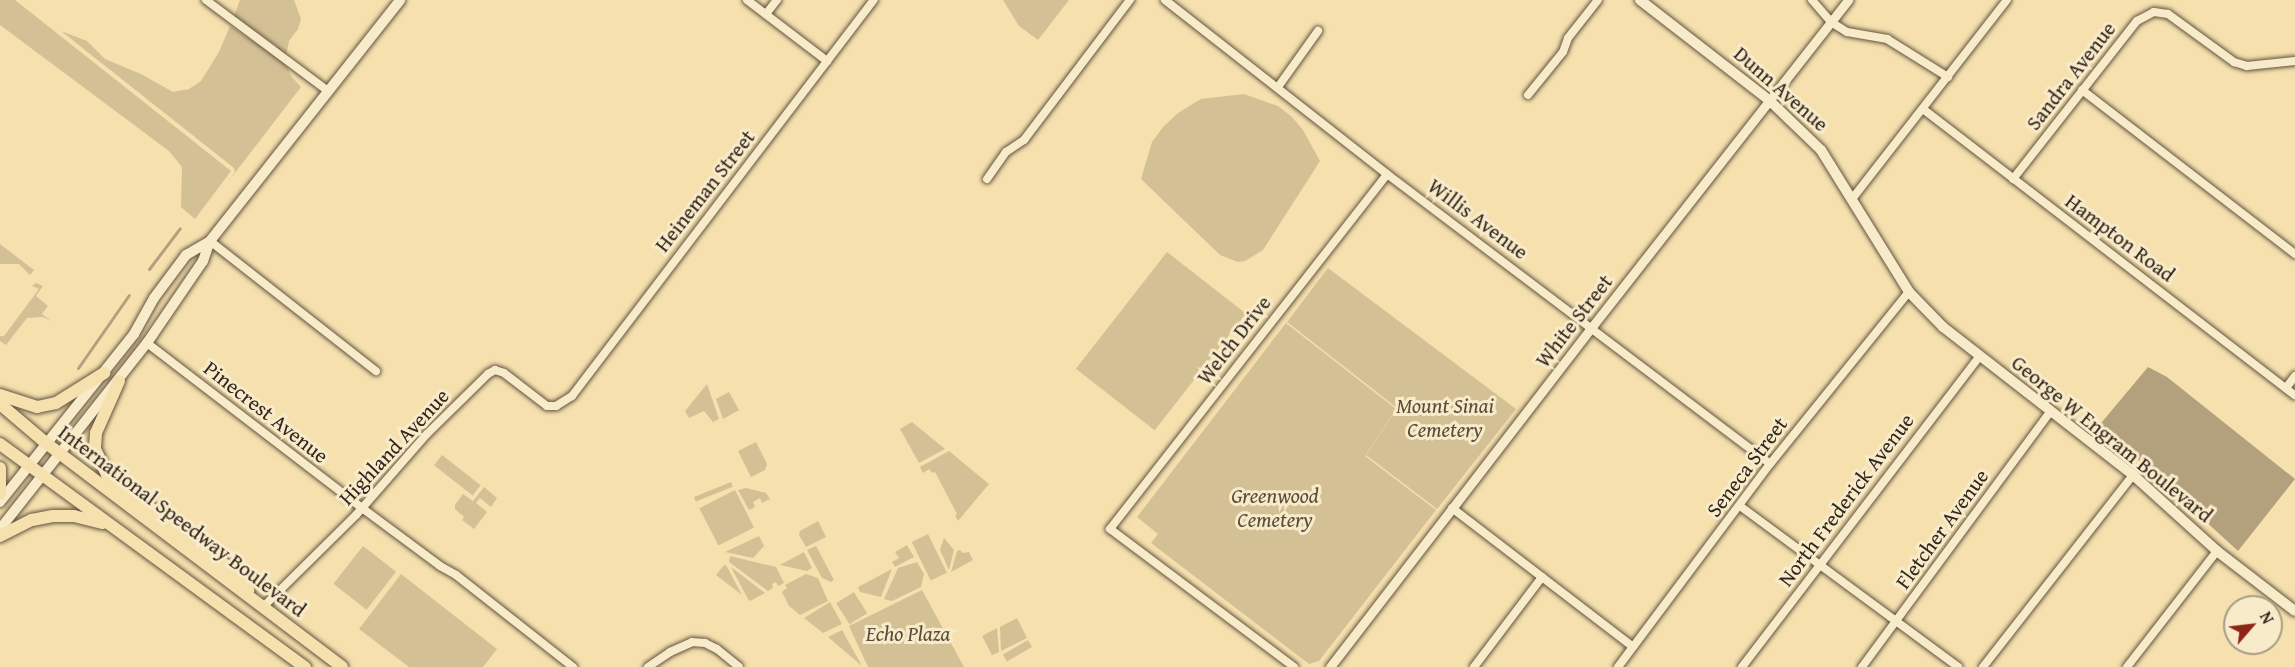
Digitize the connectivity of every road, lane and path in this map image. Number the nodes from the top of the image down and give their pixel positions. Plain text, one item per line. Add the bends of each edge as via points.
1 (206, 0) edge
2 (400, 0) edge
3 (747, 0) edge
4 (777, 0) edge
5 (874, 0) edge
6 (1130, 0) edge
7 (1165, 0) edge
8 (1598, 0) edge
9 (1640, 0) edge
10 (1812, 0) edge
11 (1848, 0) edge
12 (2007, 0) edge
13 (766, 14) junction
14 (1831, 22) junction
15 (1318, 31) dead end
16 (827, 61) junction
17 (2295, 61) edge
18 (1948, 77) junction
19 (1278, 87) junction
20 (2082, 90) junction
21 (328, 91) junction
22 (1528, 94) dead end
23 (1770, 101) junction
24 (1923, 109) junction
25 (1386, 174) junction
26 (987, 179) dead end
27 (2013, 179) junction
28 (1852, 199) junction
29 (210, 241) junction
30 (2295, 254) edge
31 (1909, 292) junction
32 (1591, 328) junction
33 (147, 343) junction
34 (1980, 356) junction
35 (376, 371) dead end
36 (104, 373) junction
37 (2295, 376) edge
38 (118, 381) junction
39 (2286, 388) junction
40 (0, 395) edge
41 (2295, 395) edge
42 (563, 403) joint
43 (0, 404) edge
44 (2050, 411) junction
45 (46, 443) junction
46 (0, 444) edge
47 (59, 453) junction
48 (1770, 464) junction
49 (28, 466) junction
50 (0, 468) edge
51 (42, 475) junction
52 (2133, 475) junction
53 (0, 494) edge
54 (0, 502) edge
55 (1740, 506) junction
56 (362, 508) junction
57 (1452, 508) junction
58 (110, 525) junction
59 (0, 529) edge
60 (0, 536) edge
61 (2217, 551) junction
62 (1820, 563) junction
63 (1542, 577) junction
64 (263, 607) junction
65 (2295, 611) edge
66 (1897, 621) junction
67 (1633, 647) junction
68 (305, 667) edge
69 (342, 667) edge
70 (573, 667) edge
71 (648, 667) edge
72 (739, 667) edge
73 (1294, 667) edge
74 (1330, 667) edge
75 (1474, 667) edge
76 (1618, 667) edge
77 (1742, 667) edge
78 (1862, 667) edge
79 (1959, 667) edge
80 (1983, 667) edge
81 (2127, 667) edge

1 - 21 street
2 - 21 main road
3 - 13 street
4 - 13 street
5 - 16 street, Heineman Street
6 - 26 street via 1024,140 1006,152
7 - 19 street, Willis Avenue
8 - 22 street
9 - 23 main road, Dunn Avenue
10 - 14 street
11 - 14 street, White Street
12 - 18 street
13 - 16 street
14 - 18 street via 1847,33 1901,46
14 - 23 street, White Street
15 - 19 street
16 - 42 street, Heineman Street via 604,355
17 - 20 street, Sandra Avenue via 2247,66 2234,62 2168,14 2154,12 2137,21
18 - 24 street
19 - 25 street, Willis Avenue
20 - 27 street, Sandra Avenue
20 - 30 street
21 - 29 main road
23 - 28 main road, Dunn Avenue via 1821,150
23 - 32 street, White Street
24 - 27 street, Hampton Road
24 - 28 street
25 - 32 street, Willis Avenue
25 - 73 street, Welch Drive via 1110,529
27 - 39 street, Hampton Road
28 - 31 main road, Dunn Avenue
29 - 33 main road via 203,261
29 - 35 street
29 - 36 main road via 186,255
31 - 34 main road, George W Engram Boulevard via 1943,327
31 - 48 street, Seneca Street
32 - 48 street, Willis Avenue
32 - 57 street, White Street
33 - 38 main road
33 - 56 street, Pinecrest Avenue
34 - 44 main road, George W Engram Boulevard
34 - 62 street, North Frederick Avenue
36 - 40 main road via 56,403 38,407
36 - 45 main road
37 - 39 street
38 - 47 main road
38 - 64 main road via 96,433 95,449 107,475 232,570
39 - 41 street, Hampton Road
42 - 56 street, Highland Avenue via 547,406 495,370 427,434
43 - 45 main road, International Speedway Boulevard
44 - 52 main road, George W Engram Boulevard
44 - 66 street, Fletcher Avenue
45 - 47 main road, International Speedway Boulevard
45 - 49 main road
46 - 49 main road, International Speedway Boulevard
47 - 51 main road
47 - 64 main road, International Speedway Boulevard
48 - 55 street, Seneca Street
49 - 51 main road, International Speedway Boulevard
49 - 54 main road
50 - 53 main road
51 - 58 main road, International Speedway Boulevard
51 - 59 main road
52 - 61 main road, George W Engram Boulevard
52 - 80 street
55 - 62 street
55 - 67 street, Seneca Street
56 - 64 street, Highland Avenue
56 - 70 street, Pinecrest Avenue via 456,575
57 - 63 street
57 - 74 street, White Street
58 - 60 main road via 74,516 53,516 32,520
58 - 68 main road, International Speedway Boulevard
61 - 65 main road, George W Engram Boulevard
61 - 81 street
62 - 66 street
62 - 77 street, North Frederick Avenue
63 - 67 street
63 - 75 street
64 - 69 main road, International Speedway Boulevard
66 - 78 street, Fletcher Avenue
66 - 79 street
67 - 76 street, Seneca Street
71 - 72 street via 692,642 717,649

